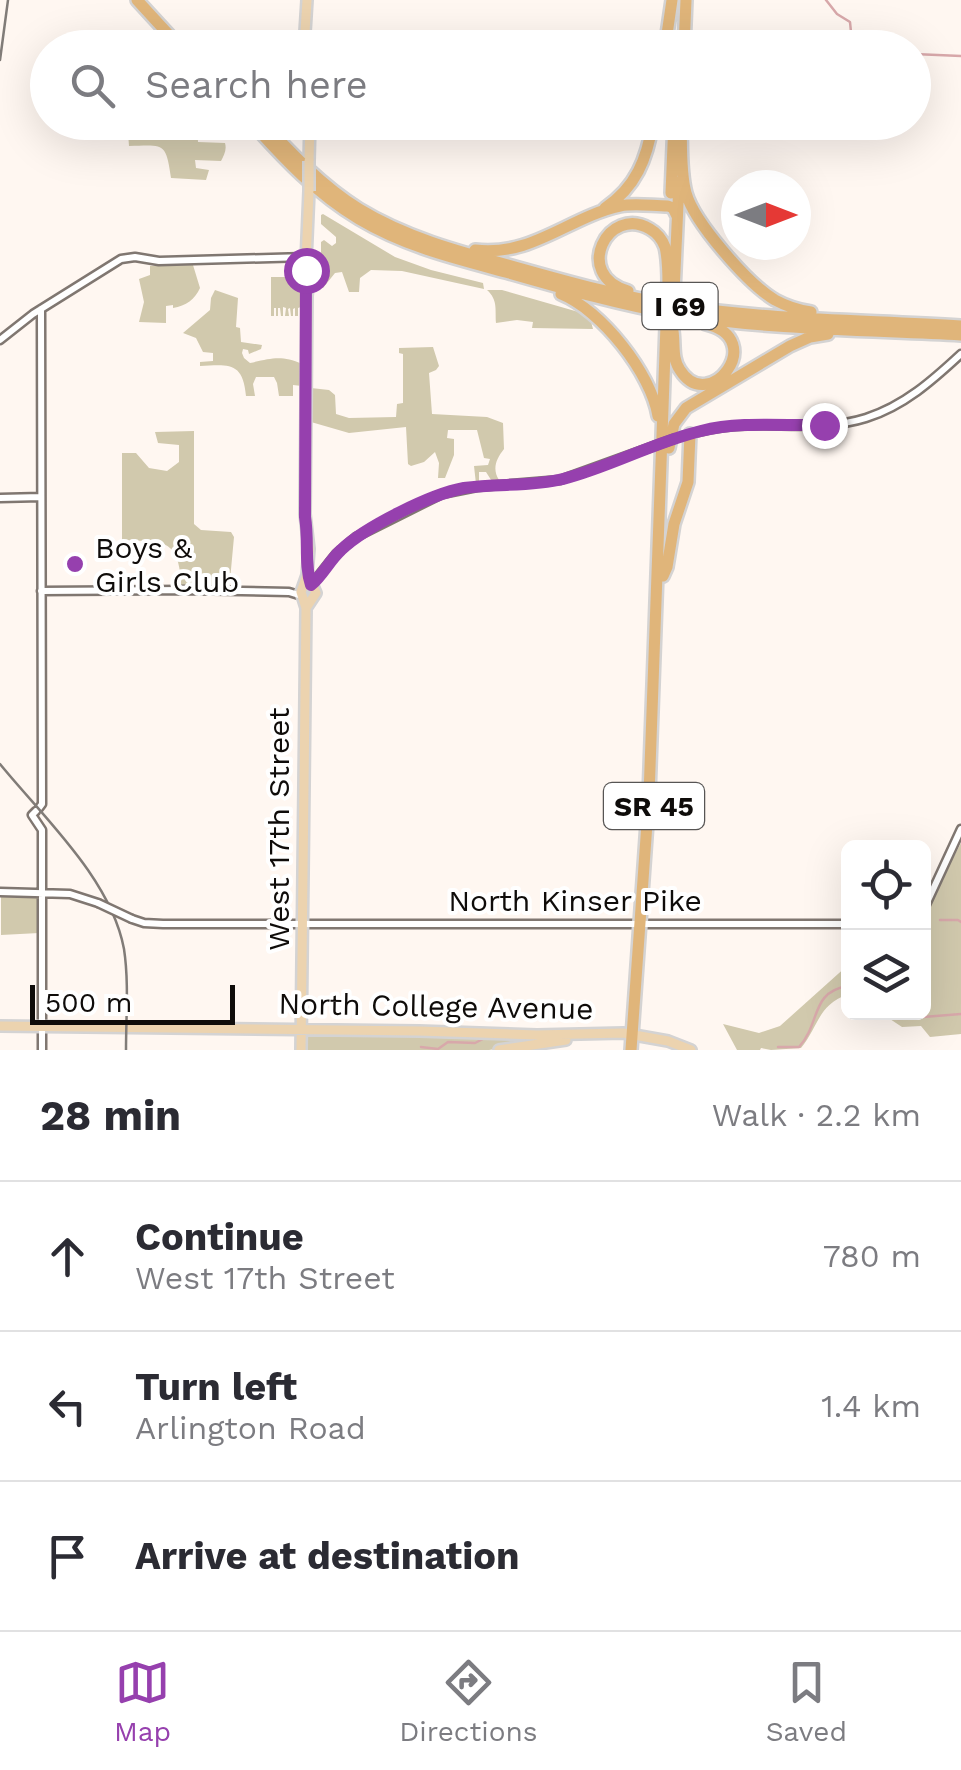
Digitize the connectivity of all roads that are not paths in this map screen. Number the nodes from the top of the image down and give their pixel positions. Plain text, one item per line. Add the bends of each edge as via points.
1 (137, 0) edge
2 (148, 0) edge
3 (307, 0) edge
4 (679, 0) edge
5 (165, 30) edge
6 (176, 30) edge
7 (305, 30) edge
8 (670, 30) edge
9 (680, 30) edge
10 (268, 140) edge
11 (279, 140) edge
12 (310, 140) edge
13 (650, 140) edge
14 (678, 140) edge
15 (680, 140) edge
16 (674, 211) junction
17 (584, 220) junction
18 (408, 234) junction
19 (308, 257) junction
20 (462, 261) junction
21 (670, 290) junction
22 (630, 306) junction
23 (41, 310) junction
24 (710, 310) junction
25 (961, 326) edge
26 (671, 327) junction
27 (906, 327) junction
28 (961, 335) edge
29 (0, 340) edge
30 (961, 354) edge
31 (664, 385) junction
32 (721, 386) junction
33 (670, 398) junction
34 (690, 434) junction
35 (668, 458) junction
36 (660, 480) junction
37 (40, 497) junction
38 (0, 498) edge
39 (664, 576) junction
40 (308, 590) junction
41 (41, 591) junction
42 (658, 640) junction
43 (961, 829) edge
44 (0, 892) edge
45 (42, 894) junction
46 (931, 894) edge
47 (302, 923) junction
48 (643, 924) junction
49 (841, 924) edge
50 (0, 1026) edge
51 (42, 1027) junction
52 (302, 1030) junction
53 (634, 1041) edge
54 (42, 1050) edge
55 (301, 1050) edge
56 (499, 1050) edge
57 (692, 1050) edge

1 - 5 highway
2 - 6 highway
3 - 7 main road
4 - 8 highway
4 - 9 highway
10 - 20 highway, I 69 via 348,212 405,242
11 - 18 highway, I 69 via 331,189
12 - 19 main road, West 17th Street, bridge
13 - 17 highway via 632,183
14 - 16 highway
15 - 27 highway via 695,215 763,291 803,311
16 - 17 highway via 626,205
16 - 21 highway
17 - 18 highway via 496,252
18 - 24 highway, I 69 via 598,290
19 - 23 street via 135,257 114,262
19 - 40 main road, West 17th Street
20 - 22 highway, I 69
20 - 36 highway, SR 45 via 563,295 600,320 653,394
21 - 24 highway via 665,248 652,230 625,225 605,238 600,263 615,286
21 - 26 highway, bridge
22 - 26 highway via 720,329 734,349 728,371 708,383 686,377
22 - 27 highway, I 69 via 738,322
23 - 29 street
23 - 37 street
24 - 27 highway, I 69
25 - 27 highway, I 69
26 - 31 highway
26 - 33 highway, SR 45
27 - 28 highway, I 69
27 - 32 highway via 810,337
30 - 34 street via 909,397 866,418
31 - 33 highway
31 - 36 highway
32 - 33 highway via 694,399
32 - 35 highway via 678,415
33 - 35 highway, SR 45
34 - 39 highway via 688,482
34 - 40 street, bridge via 560,480 442,494 356,537
35 - 39 highway, SR 45
36 - 42 highway, SR 45
37 - 38 street
37 - 41 street
39 - 42 highway, SR 45
40 - 41 street
40 - 47 main road, West 17th Street
41 - 45 street via 42,804 32,815 42,830
42 - 48 highway, SR 45
43 - 46 street
44 - 45 street, North Kinser Pike
45 - 47 street, North Kinser Pike, bridge via 79,896 152,924
45 - 51 street
47 - 48 street, North Kinser Pike
47 - 52 main road, West 17th Street
48 - 49 street, North Kinser Pike
48 - 53 highway, SR 45
50 - 51 main road, North College Avenue
51 - 52 main road, North College Avenue
51 - 54 street
52 - 53 main road, North College Avenue via 589,1032
52 - 55 main road, West 17th Street
53 - 56 main road via 582,1038
53 - 57 main road

